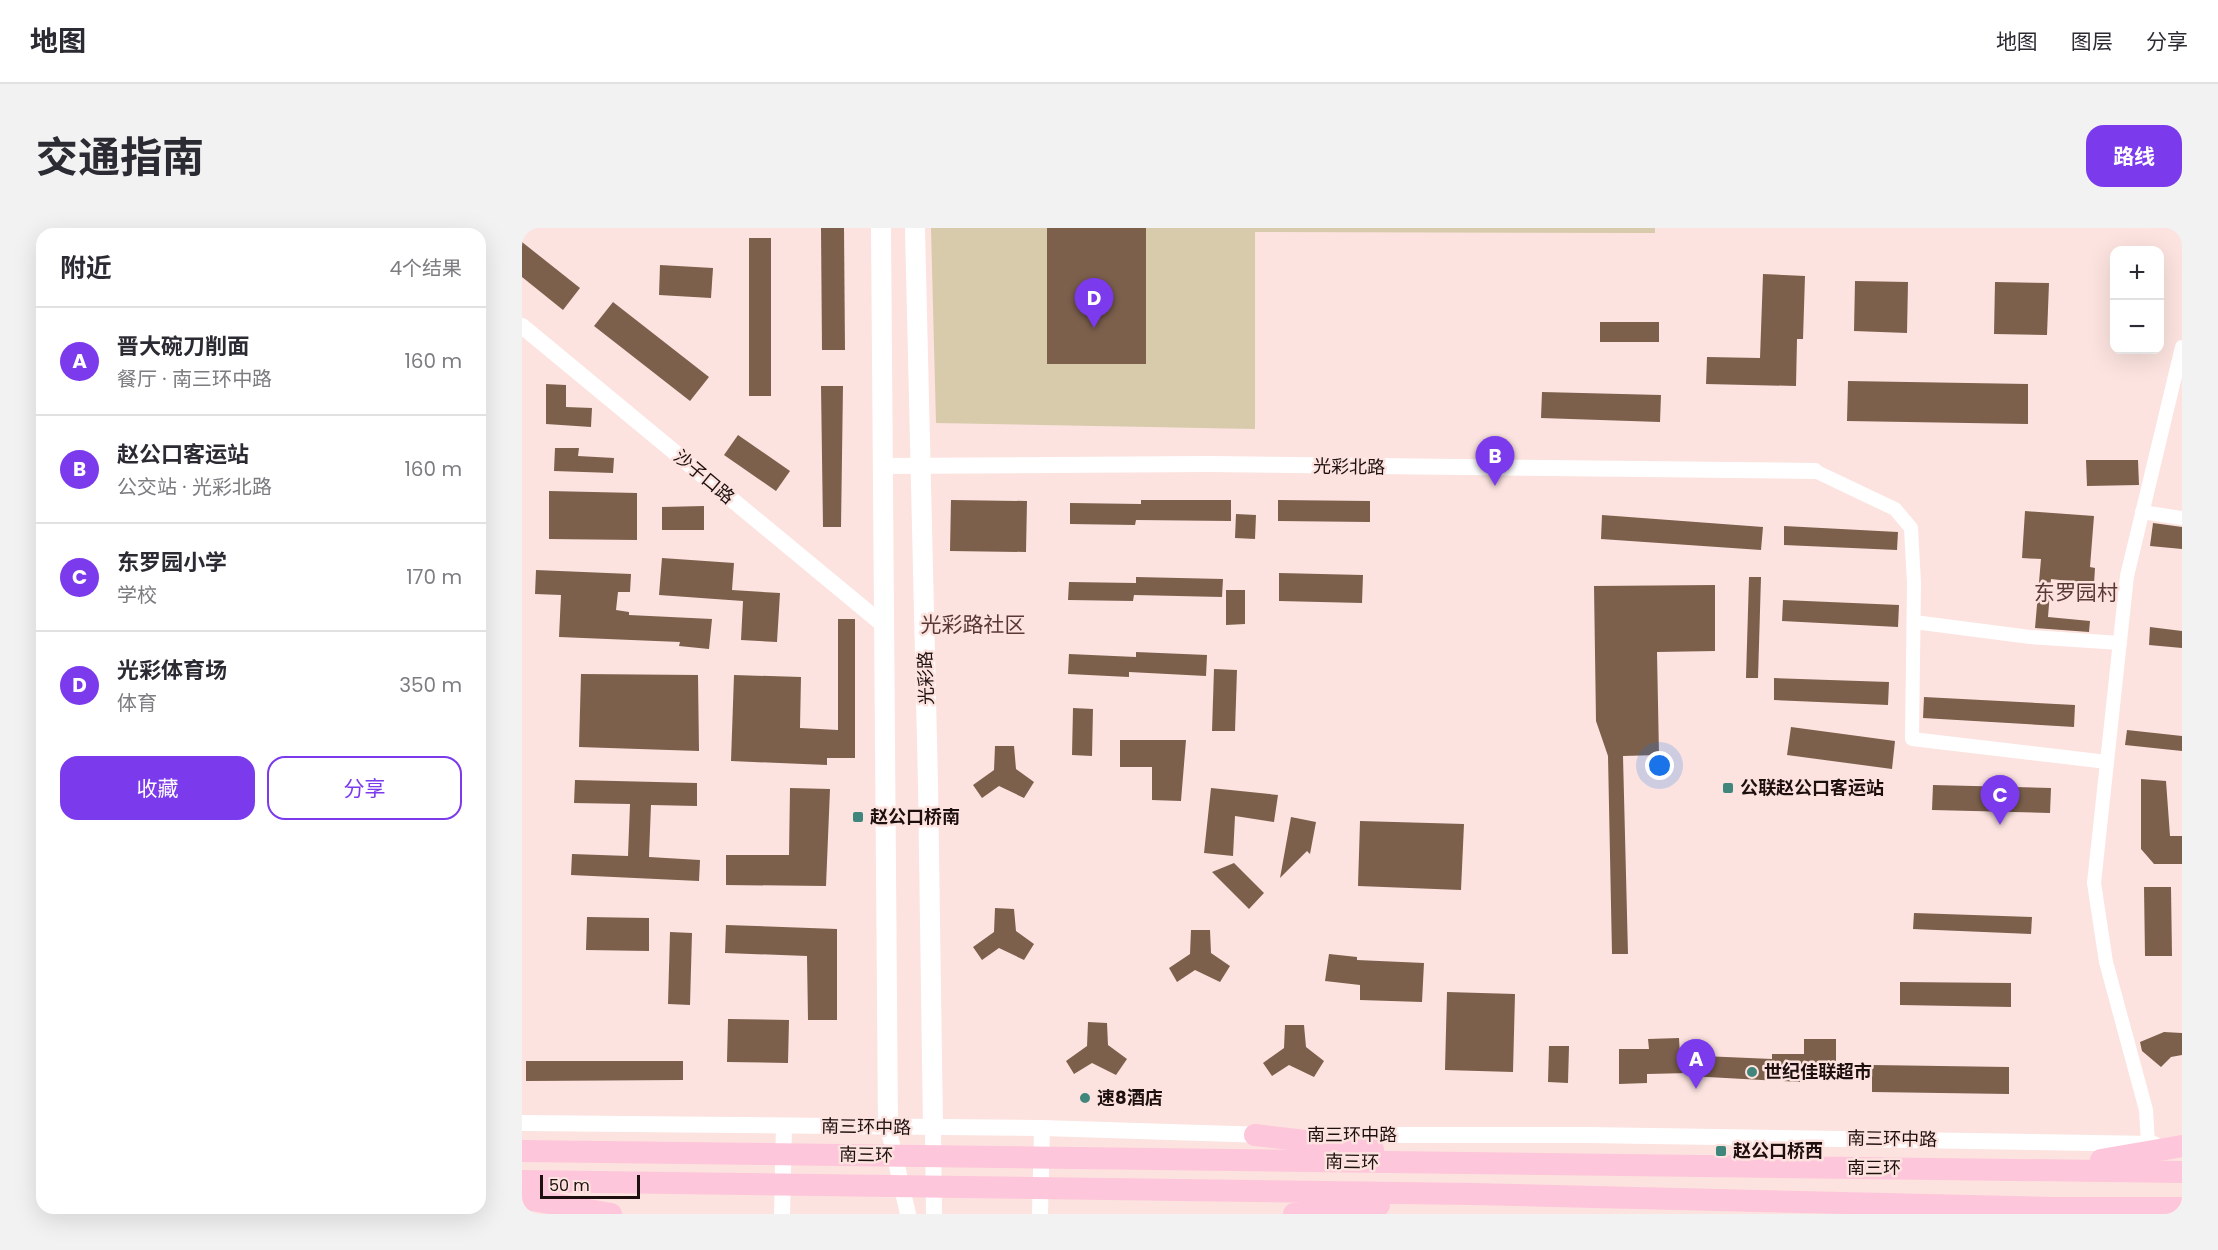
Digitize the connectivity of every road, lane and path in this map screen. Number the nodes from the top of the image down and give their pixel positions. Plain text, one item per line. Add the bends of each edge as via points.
1 (881, 228) edge
2 (915, 228) edge
3 (522, 326) edge
4 (2182, 347) edge
5 (920, 465) junction
6 (884, 466) junction
7 (1815, 471) joint
8 (2142, 512) junction
9 (2182, 518) edge
10 (1914, 622) junction
11 (886, 627) junction
12 (2120, 643) junction
13 (2107, 762) junction
14 (522, 1123) edge
15 (784, 1126) junction
16 (888, 1127) junction
17 (933, 1127) junction
18 (1042, 1128) junction
19 (1256, 1135) junction
20 (2148, 1144) junction
21 (2182, 1145) edge
22 (522, 1150) edge
23 (1497, 1165) junction
24 (2049, 1169) junction
25 (2182, 1172) edge
26 (522, 1181) edge
27 (1473, 1194) junction
28 (522, 1198) edge
29 (2051, 1208) junction
30 (2182, 1208) edge
31 (611, 1214) edge
32 (782, 1214) edge
33 (908, 1214) edge
34 (934, 1214) edge
35 (1040, 1214) edge
36 (1294, 1214) edge
37 (2078, 1214) edge

1 - 6 main road
2 - 5 main road, 光彩路
3 - 11 street, 沙子口路
4 - 8 street
5 - 6 street, 光彩北路
5 - 7 street, 光彩北路
5 - 17 main road, 光彩路
6 - 11 main road
7 - 10 street via 1895,509 1911,528
8 - 9 street
8 - 12 street via 2127,576
10 - 12 street via 2030,637
10 - 13 street via 1912,740
11 - 16 main road
12 - 13 street
13 - 20 street via 2094,884 2106,962 2146,1110
14 - 15 street, 南三环中路
15 - 16 street, 南三环中路
15 - 32 street
16 - 17 street, 南三环中路
16 - 33 street
17 - 18 street, 南三环中路
17 - 34 street
18 - 19 street, 南三环中路
18 - 35 street
19 - 20 street, 南三环中路 via 1588,1135
19 - 23 highway
20 - 21 street, 南三环中路
21 - 24 highway
22 - 23 highway, 南三环
23 - 24 highway, 南三环
24 - 25 highway, 南三环
26 - 27 highway, 南三环
27 - 29 highway, 南三环
27 - 36 highway
28 - 31 highway
29 - 30 highway
29 - 37 highway

